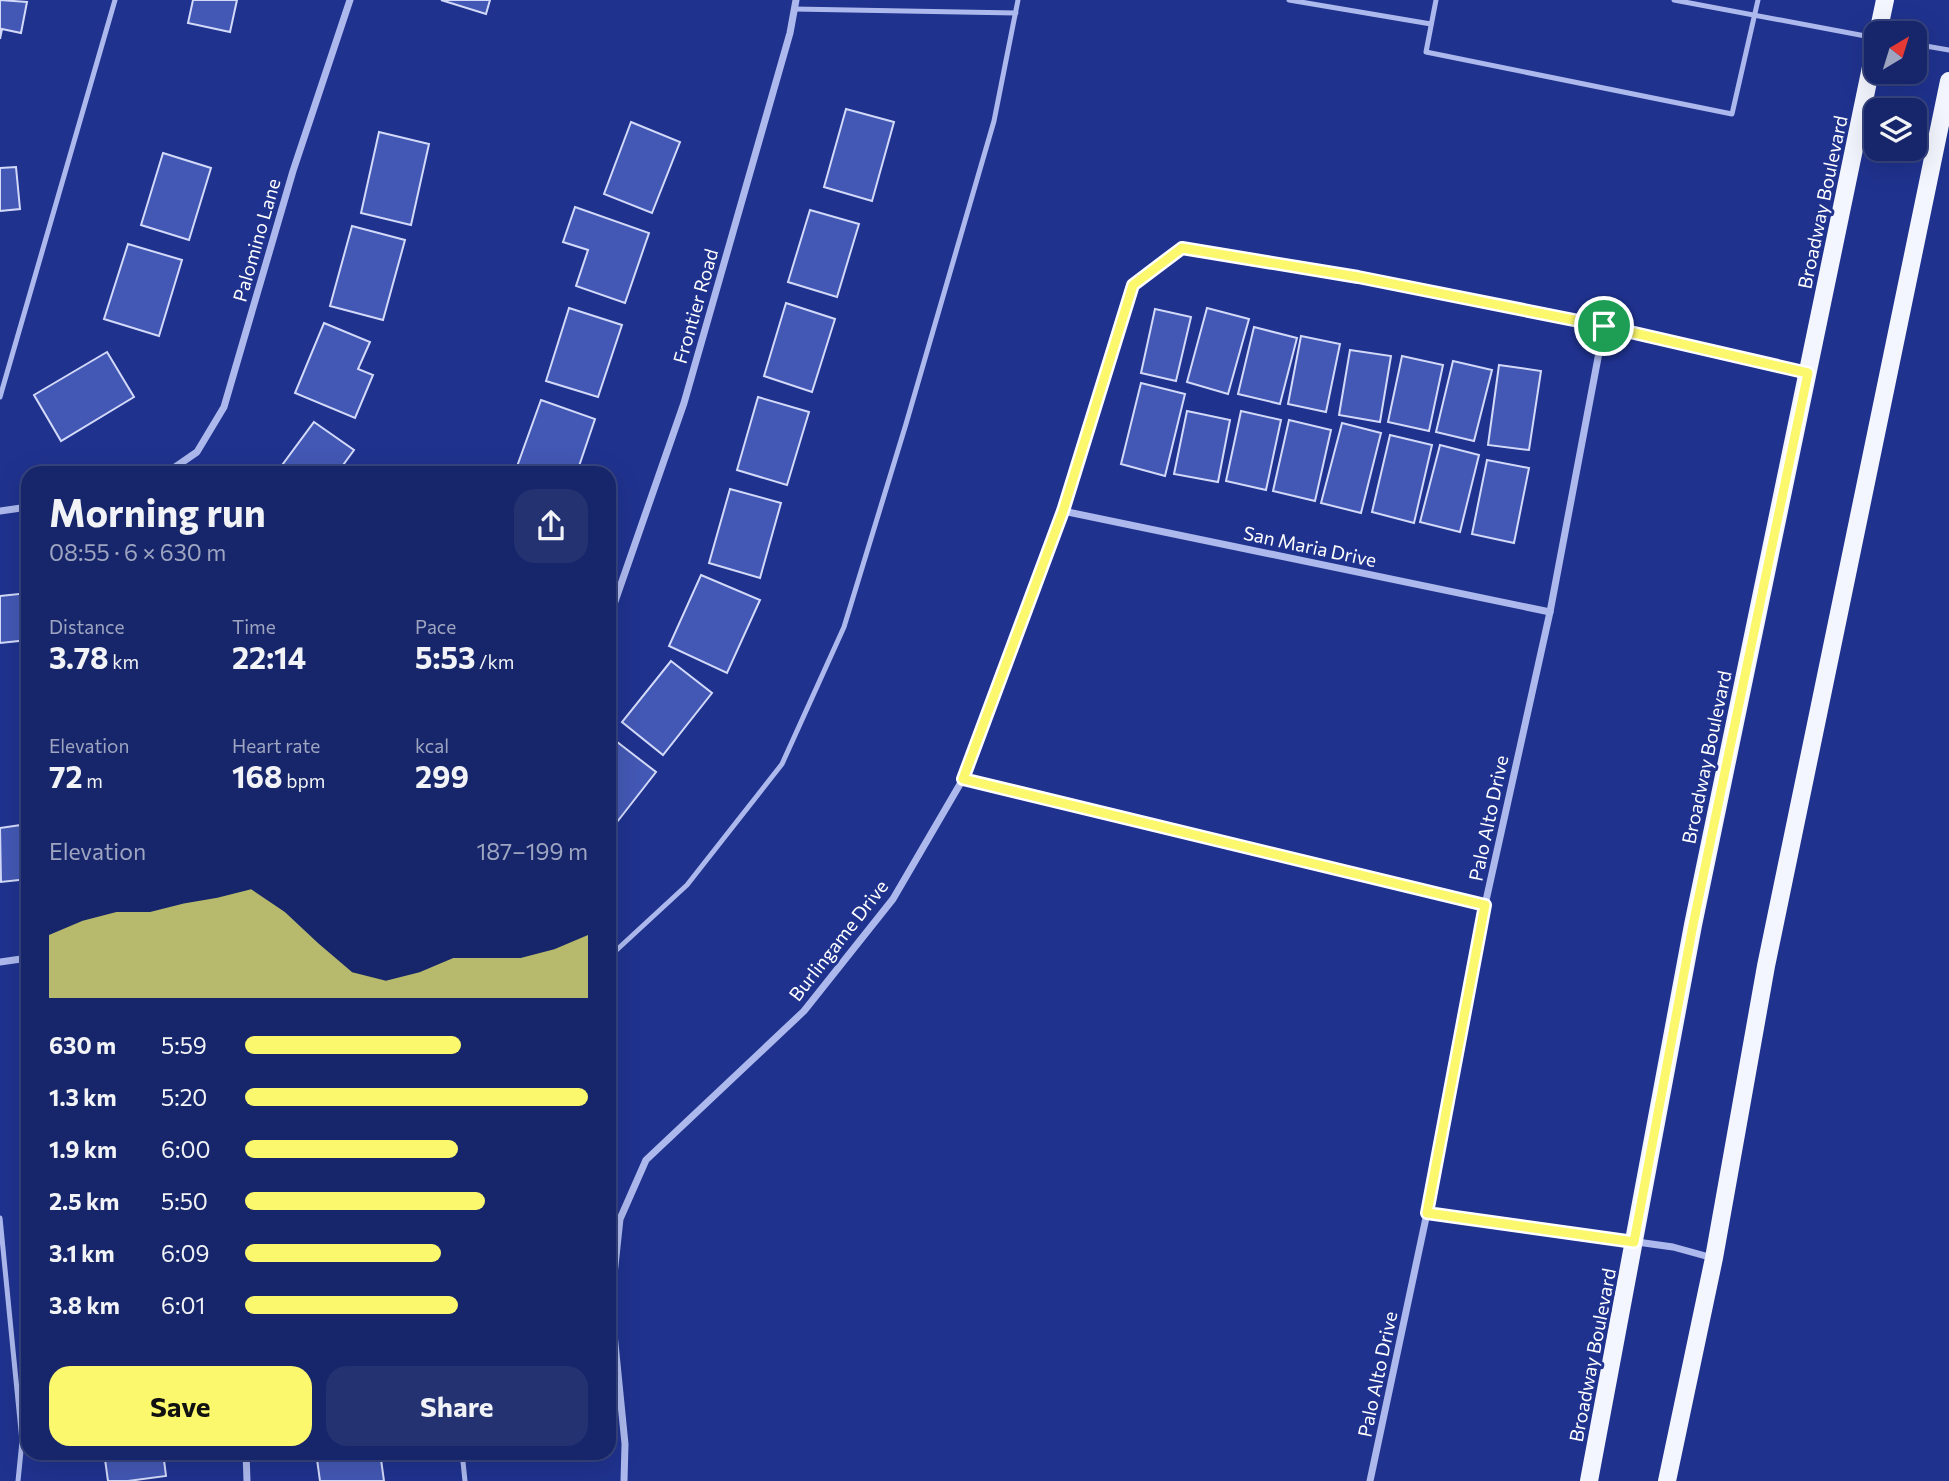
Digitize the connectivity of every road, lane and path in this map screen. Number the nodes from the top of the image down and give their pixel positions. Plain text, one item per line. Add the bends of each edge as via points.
1 (115, 0) edge
2 (350, 0) edge
3 (1018, 0) edge
4 (1289, 0) edge
5 (1436, 0) edge
6 (1674, 0) edge
7 (1758, 0) edge
8 (1885, 0) edge
9 (795, 4) edge
10 (1016, 13) junction
11 (1755, 16) junction
12 (1881, 21) edge
13 (1431, 24) junction
14 (1864, 39) edge
15 (1927, 46) edge
16 (1949, 50) edge
17 (1949, 81) edge
18 (1867, 84) edge
19 (1604, 326) junction
20 (1808, 373) junction
21 (0, 397) edge
22 (177, 466) edge
23 (21, 508) edge
24 (0, 510) edge
25 (1063, 511) junction
26 (616, 598) edge
27 (1550, 612) junction
28 (963, 779) junction
29 (1485, 905) junction
30 (616, 951) edge
31 (21, 959) edge
32 (0, 962) edge
33 (1427, 1213) junction
34 (0, 1218) edge
35 (1634, 1242) junction
36 (616, 1256) edge
37 (1714, 1258) junction
38 (616, 1353) edge
39 (21, 1431) edge
40 (21, 1451) edge
41 (246, 1460) edge
42 (463, 1460) edge
43 (18, 1481) edge
44 (247, 1481) edge
45 (465, 1481) edge
46 (624, 1481) edge
47 (1370, 1481) edge
48 (1590, 1481) edge
49 (1667, 1481) edge

1 - 21 lane
2 - 22 street, Palomino Lane via 293,171 224,407 197,452
3 - 10 lane
4 - 13 lane
5 - 13 lane
6 - 11 lane
7 - 11 lane
8 - 12 main road
9 - 10 lane
9 - 26 street, Frontier Road via 684,403
10 - 30 lane via 994,121 844,627 782,764 687,886
11 - 13 lane via 1732,114 1426,52
11 - 14 lane
15 - 16 lane
17 - 37 main road via 1766,966
18 - 20 main road, Broadway Boulevard
19 - 20 street
19 - 25 street, Burlingame Drive via 1182,248 1133,285
19 - 27 street, Palo Alto Drive
20 - 35 main road, Broadway Boulevard via 1693,925
23 - 24 street
25 - 27 street, San Maria Drive
25 - 28 street, Burlingame Drive
27 - 29 street, Palo Alto Drive
28 - 29 street
28 - 36 street, Burlingame Drive via 893,899 804,1011 646,1160 620,1219
29 - 33 street, Palo Alto Drive
31 - 32 street
33 - 35 street
33 - 47 street, Palo Alto Drive
34 - 39 lane
35 - 37 street
35 - 48 main road, Broadway Boulevard
37 - 49 main road
38 - 46 street, Burlingame Drive
40 - 43 lane
41 - 44 street
42 - 45 lane

